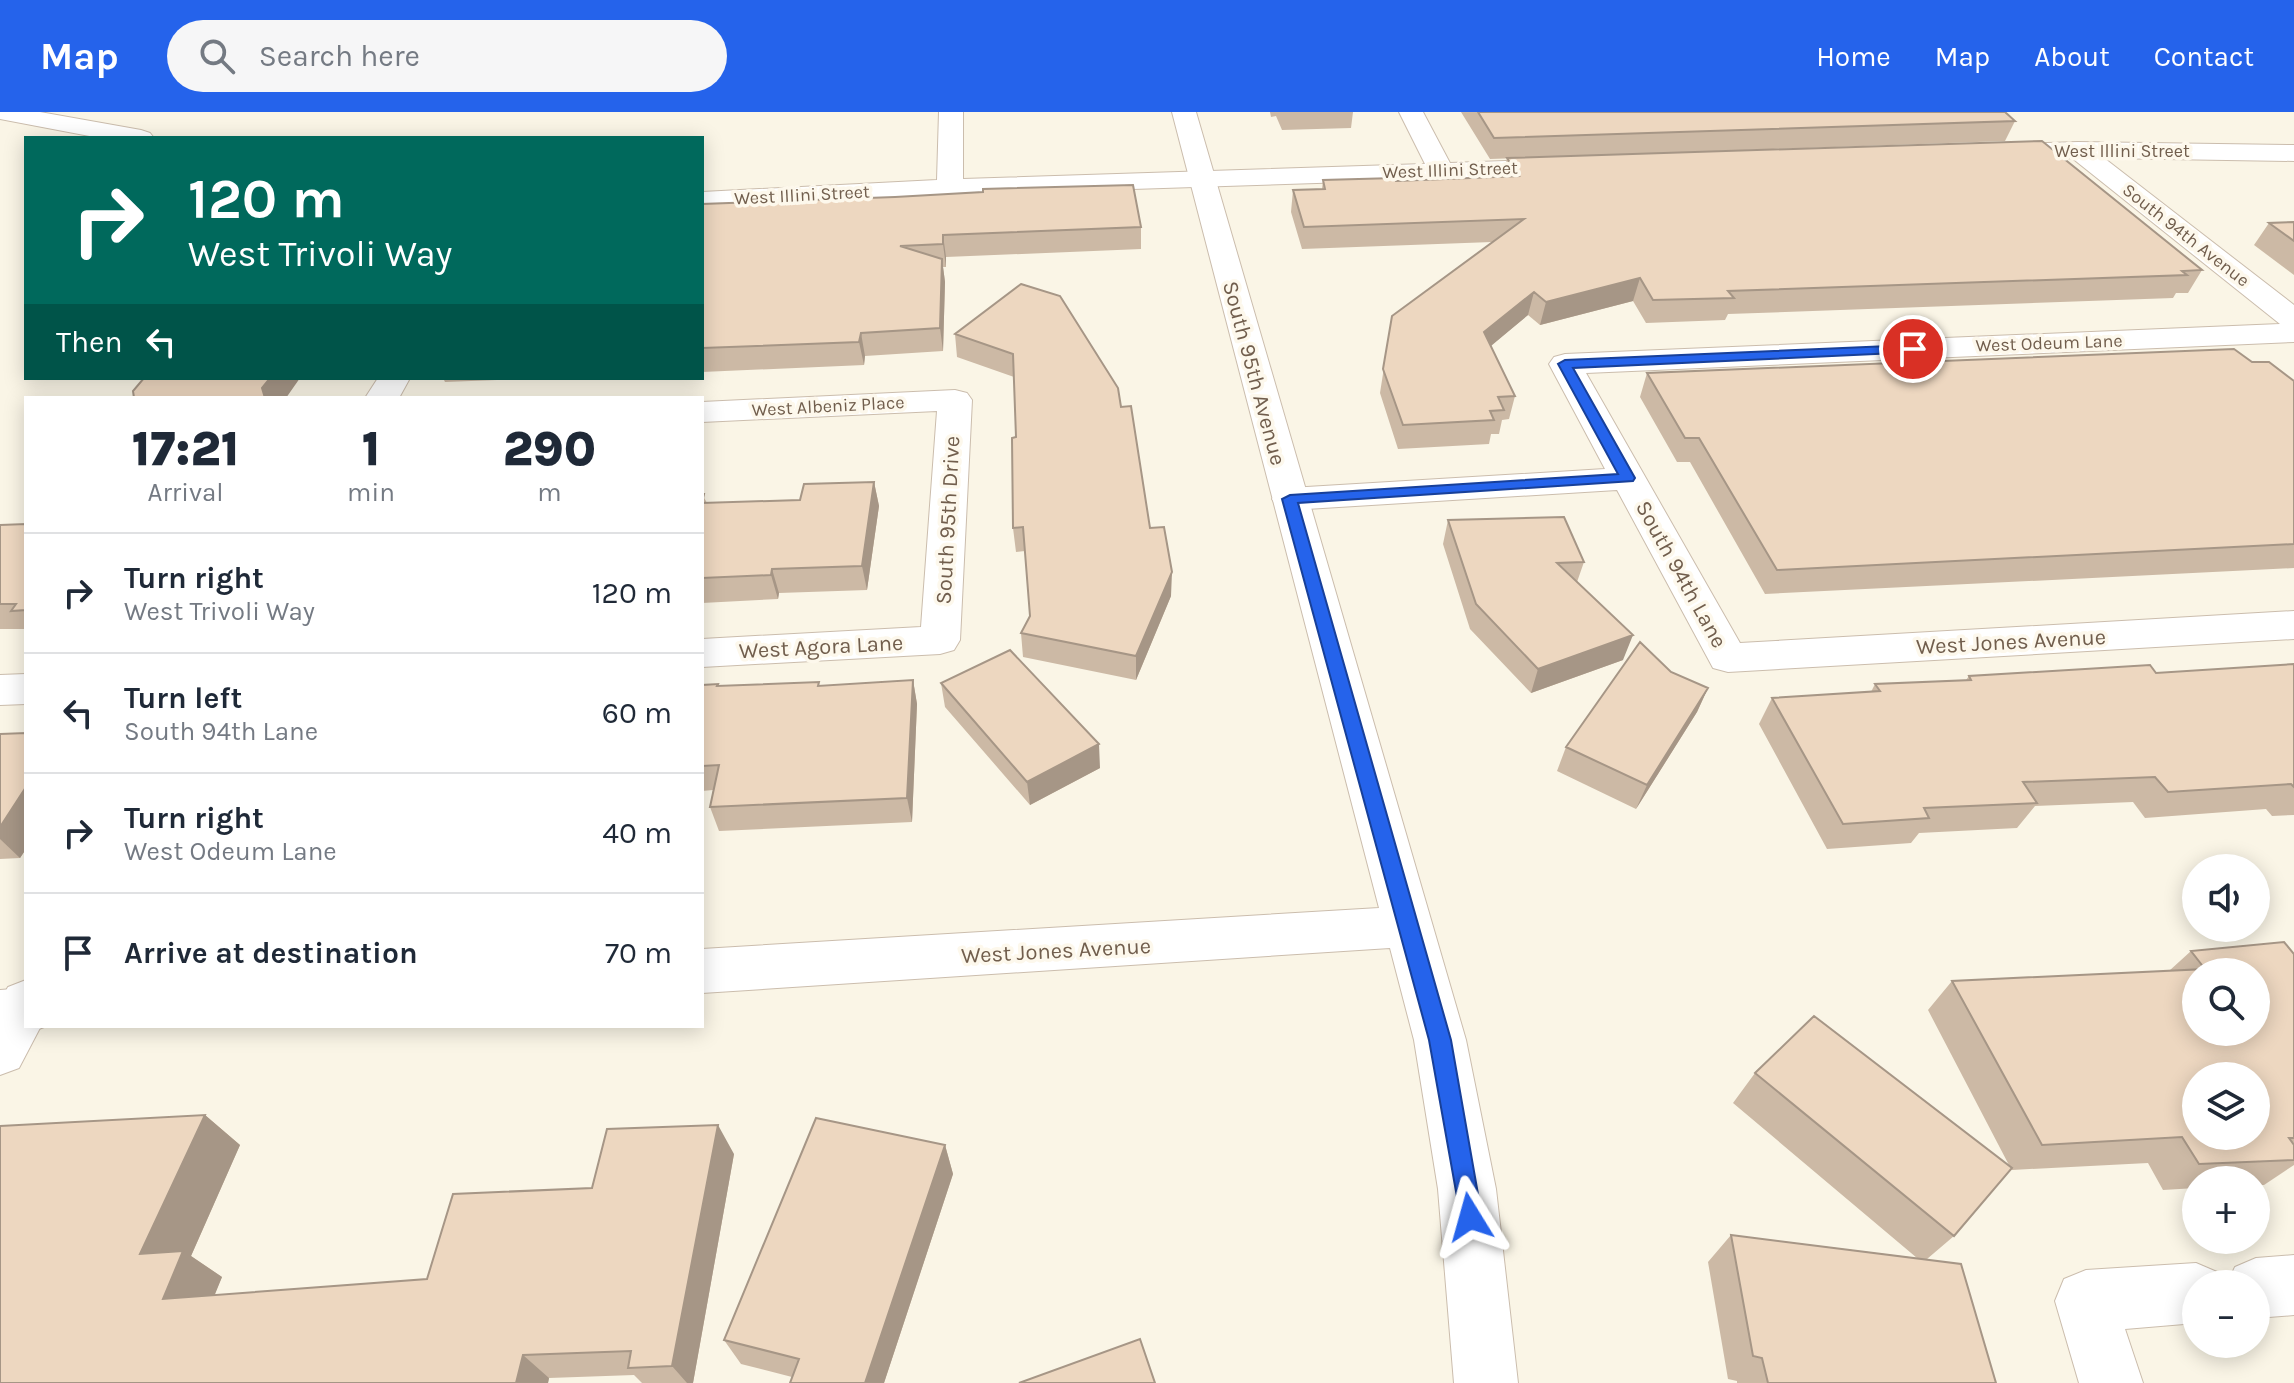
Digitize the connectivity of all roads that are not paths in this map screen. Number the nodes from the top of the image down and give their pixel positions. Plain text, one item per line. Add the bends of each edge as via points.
1 (0, 112) edge
2 (951, 112) edge
3 (1184, 112) edge
4 (1411, 112) edge
5 (145, 128) edge
6 (2078, 150) junction
7 (1973, 153) edge
8 (2294, 153) edge
9 (1585, 166) edge
10 (1441, 170) junction
11 (1202, 178) junction
12 (950, 187) junction
13 (704, 200) edge
14 (2294, 320) edge
15 (2294, 333) edge
16 (1565, 364) joint
17 (955, 400) joint
18 (704, 412) edge
19 (1628, 478) junction
20 (1290, 499) junction
21 (2294, 625) edge
22 (940, 640) joint
23 (704, 653) edge
24 (1728, 658) joint
25 (24, 689) edge
26 (0, 690) edge
27 (1409, 926) junction
28 (704, 971) edge
29 (2294, 1285) edge
30 (2270, 1287) edge
31 (2182, 1294) edge
32 (1486, 1383) edge
33 (2111, 1383) edge

1 - 5 street via 114,132
2 - 12 street
3 - 11 street, South 95th Avenue
4 - 10 street
6 - 7 street, West Illini Street
6 - 8 street, West Illini Street
6 - 14 street, South 94th Avenue
9 - 10 street, West Illini Street
10 - 11 street, West Illini Street
11 - 12 street, West Illini Street
11 - 20 street, South 95th Avenue
12 - 13 street, West Illini Street
15 - 16 street, West Odeum Lane
16 - 19 street, South 94th Lane
17 - 18 street, West Albeniz Place
17 - 22 street, South 95th Drive
19 - 20 street
19 - 24 street, South 94th Lane
20 - 27 street, South 95th Avenue
21 - 24 street, West Jones Avenue
22 - 23 street, West Agora Lane
25 - 26 street
27 - 28 street, West Jones Avenue
27 - 32 street, South 95th Avenue via 1440,1040 1467,1189
29 - 30 street
31 - 33 street via 2086,1301

